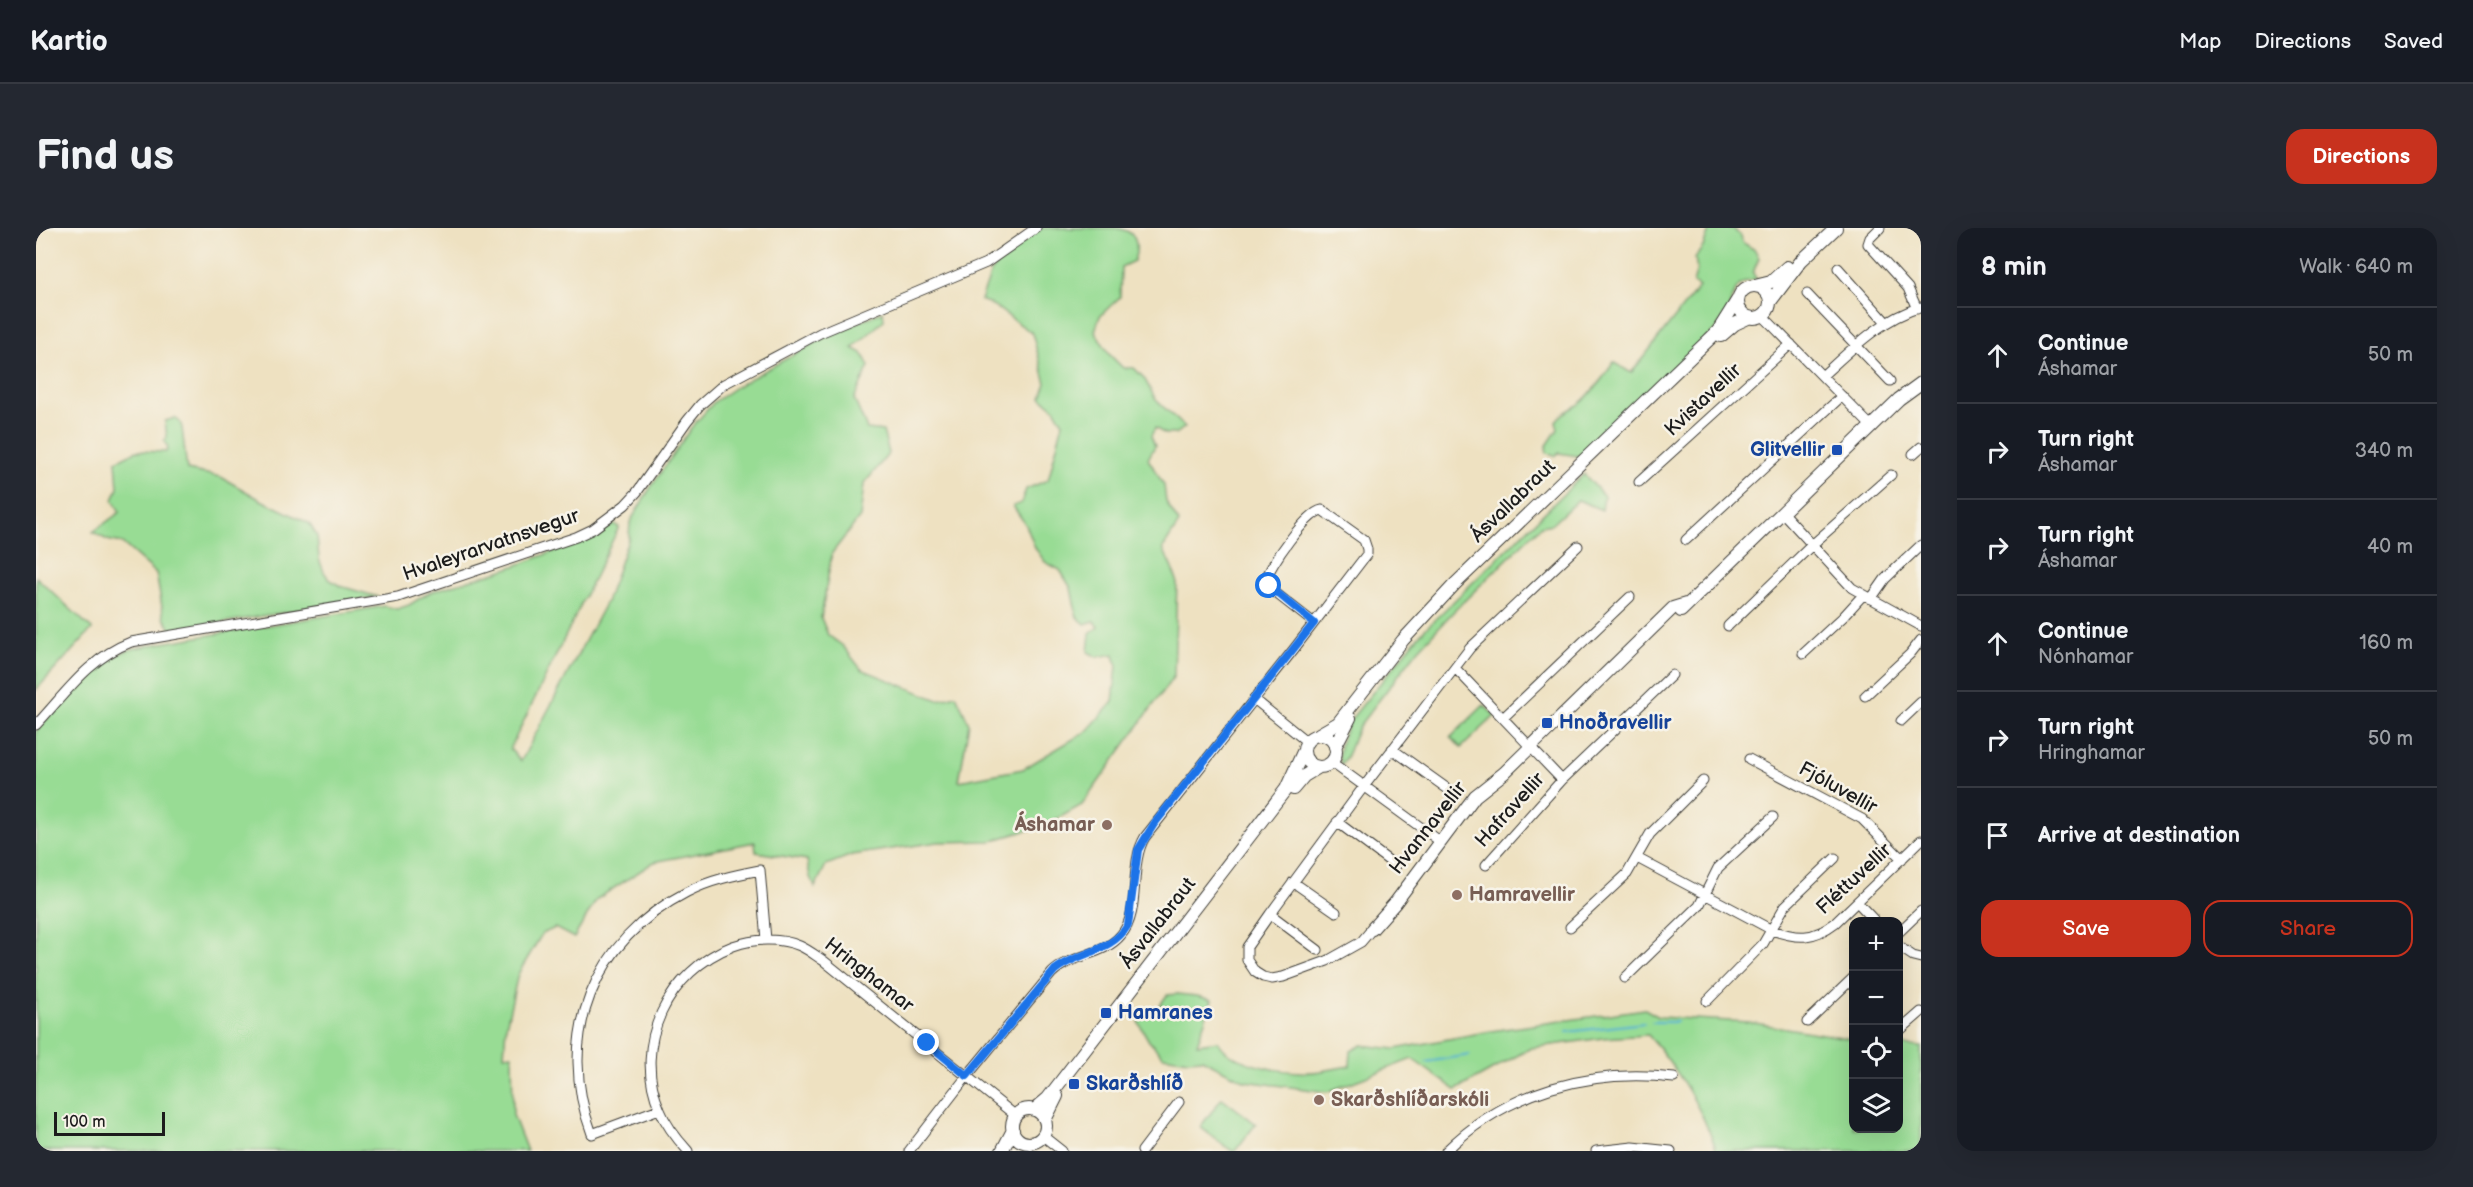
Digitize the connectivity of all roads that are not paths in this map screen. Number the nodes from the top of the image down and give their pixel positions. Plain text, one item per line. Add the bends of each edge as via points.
1 (1035, 228) edge
2 (1827, 228) edge
3 (1836, 228) edge
4 (1880, 228) edge
5 (1838, 268) dead end
6 (1755, 286) junction
7 (1807, 294) dead end
8 (1738, 298) junction
9 (1770, 302) junction
10 (1919, 308) edge
11 (1763, 316) junction
12 (1748, 318) junction
13 (1886, 322) junction
14 (1791, 344) junction
15 (1856, 345) junction
16 (1822, 376) junction
17 (1890, 381) dead end
18 (1921, 383) edge
19 (1842, 396) junction
20 (1872, 427) junction
21 (1921, 447) edge
22 (1913, 454) dead end
23 (1891, 475) dead end
24 (1640, 482) dead end
25 (1782, 512) junction
26 (1686, 540) dead end
27 (1813, 544) junction
28 (1921, 545) edge
29 (1578, 546) dead end
30 (1630, 597) dead end
31 (1867, 597) junction
32 (1314, 623) junction
33 (1728, 626) dead end
34 (1921, 626) edge
35 (1921, 640) edge
36 (1803, 654) dead end
37 (1455, 668) junction
38 (1672, 675) dead end
39 (1865, 696) dead end
40 (1254, 699) junction
41 (1921, 702) edge
42 (1503, 718) junction
43 (1901, 721) dead end
44 (36, 725) edge
45 (1319, 734) junction
46 (1305, 746) junction
47 (1335, 747) junction
48 (1531, 747) junction
49 (1392, 749) junction
50 (1749, 759) dead end
51 (1331, 762) junction
52 (1319, 767) junction
53 (1562, 780) junction
54 (1703, 782) dead end
55 (1364, 786) junction
56 (1452, 792) dead end
57 (1773, 817) dead end
58 (1337, 822) junction
59 (1921, 840) edge
60 (1441, 842) junction
61 (1637, 858) junction
62 (1835, 858) dead end
63 (1902, 859) junction
64 (1486, 865) dead end
65 (1396, 866) dead end
66 (1293, 882) junction
67 (1706, 893) junction
68 (1857, 902) junction
69 (1921, 911) edge
70 (1336, 912) dead end
71 (1270, 914) junction
72 (1872, 917) edge
73 (1570, 927) dead end
74 (1903, 929) edge
75 (1772, 930) junction
76 (1369, 932) joint
77 (766, 940) junction
78 (1903, 949) edge
79 (1318, 950) dead end
80 (1921, 958) edge
81 (1625, 978) dead end
82 (1849, 982) edge
83 (1707, 1001) dead end
84 (1921, 1012) edge
85 (1806, 1023) dead end
86 (1903, 1028) edge
87 (967, 1076) junction
88 (1674, 1078) dead end
89 (1179, 1102) dead end
90 (659, 1108) junction
91 (1034, 1110) junction
92 (1016, 1116) junction
93 (1045, 1120) junction
94 (1013, 1130) junction
95 (1043, 1136) junction
96 (1026, 1143) junction
97 (688, 1151) edge
98 (909, 1151) edge
99 (1002, 1151) edge
100 (1011, 1151) edge
101 (1062, 1151) edge
102 (1142, 1151) edge
103 (1446, 1151) edge
104 (1596, 1151) edge
105 (1671, 1151) edge

1 - 44 street, Hvaleyrarvatnsvegur via 986,262 820,333 724,384 687,421 637,492 593,529 398,597 131,642 89,666
2 - 6 main road via 1775,279
3 - 9 main road via 1801,261
4 - 10 street via 1868,244 1908,288
5 - 13 street
6 - 8 main road via 1744,289
6 - 9 main road via 1767,293
7 - 15 street
8 - 12 main road via 1738,308
8 - 45 main road, Ásvallabraut via 1718,331 1455,584 1390,655 1338,723
9 - 11 main road
10 - 13 street
11 - 12 main road
11 - 14 street
12 - 47 main road, Ásvallabraut via 1722,335 1444,604 1366,696
13 - 15 street
14 - 16 street
14 - 24 street, Kvistavellir
15 - 16 street
15 - 17 street
16 - 19 street
18 - 20 main road, Hvannavellir
19 - 20 street
19 - 26 street
20 - 25 main road, Hvannavellir
21 - 22 street
23 - 27 street
25 - 27 street
25 - 48 main road, Hvannavellir via 1686,604 1675,606
27 - 31 street via 1844,580
27 - 33 street
28 - 31 street
29 - 37 street via 1493,625
30 - 42 street
31 - 34 street
31 - 36 street
32 - 32 street via 1273,591 1266,580 1270,568 1297,532 1322,510 1364,540 1368,549
32 - 40 street
35 - 39 street
37 - 42 street
37 - 49 street
38 - 53 street, Hafravellir
40 - 46 street
40 - 87 street via 1145,837 1138,850 1128,925 1116,941 1055,970
41 - 43 street
42 - 48 street
45 - 46 main road
45 - 47 main road via 1328,737
46 - 52 main road via 1307,761
46 - 91 main road, Ásvallabraut via 1291,782 1279,799 1048,1098
47 - 51 main road
48 - 53 street, Hafravellir
48 - 60 main road, Hvannavellir via 1475,796
49 - 55 street
49 - 56 street
50 - 63 street, Fjóluvellir via 1862,819
51 - 52 main road
51 - 55 street
52 - 93 main road, Ásvallabraut via 1299,781 1065,1084
53 - 64 street, Hafravellir
54 - 61 street via 1650,834
55 - 58 street
55 - 60 street
57 - 67 street via 1718,868
58 - 65 street
58 - 66 street
59 - 63 street, Fléttuvellir
60 - 76 main road, Hvannavellir
61 - 67 street, Fléttuvellir
61 - 73 street via 1627,874
62 - 75 street, Fléttuvellir via 1785,906
63 - 68 street, Fléttuvellir
66 - 70 street
66 - 71 street
67 - 75 street, Fléttuvellir
67 - 81 street via 1699,906
68 - 72 street
68 - 75 street, Fléttuvellir via 1815,935 1792,937
69 - 74 street
71 - 76 street via 1247,947 1251,968 1267,979 1327,961 1353,947
71 - 79 street
75 - 83 street, Fléttuvellir
77 - 87 street, Hringhamar via 802,946
77 - 90 street, Hringhamar via 742,943 715,953 692,969 672,992 659,1017 651,1048
77 - 90 street via 760,870 710,882 666,904 642,923 604,966 578,1036 579,1091 588,1126 592,1134
78 - 80 street
82 - 85 street
84 - 86 street
87 - 92 street, Hringhamar
87 - 98 street
88 - 103 street via 1612,1076 1551,1088 1489,1117
89 - 102 street
90 - 97 street, Hringhamar
91 - 92 main road via 1024,1110
91 - 93 main road
92 - 94 main road
93 - 95 main road
94 - 96 main road
94 - 99 main road
95 - 96 main road
95 - 101 street
96 - 100 main road
104 - 105 street via 1633,1147

